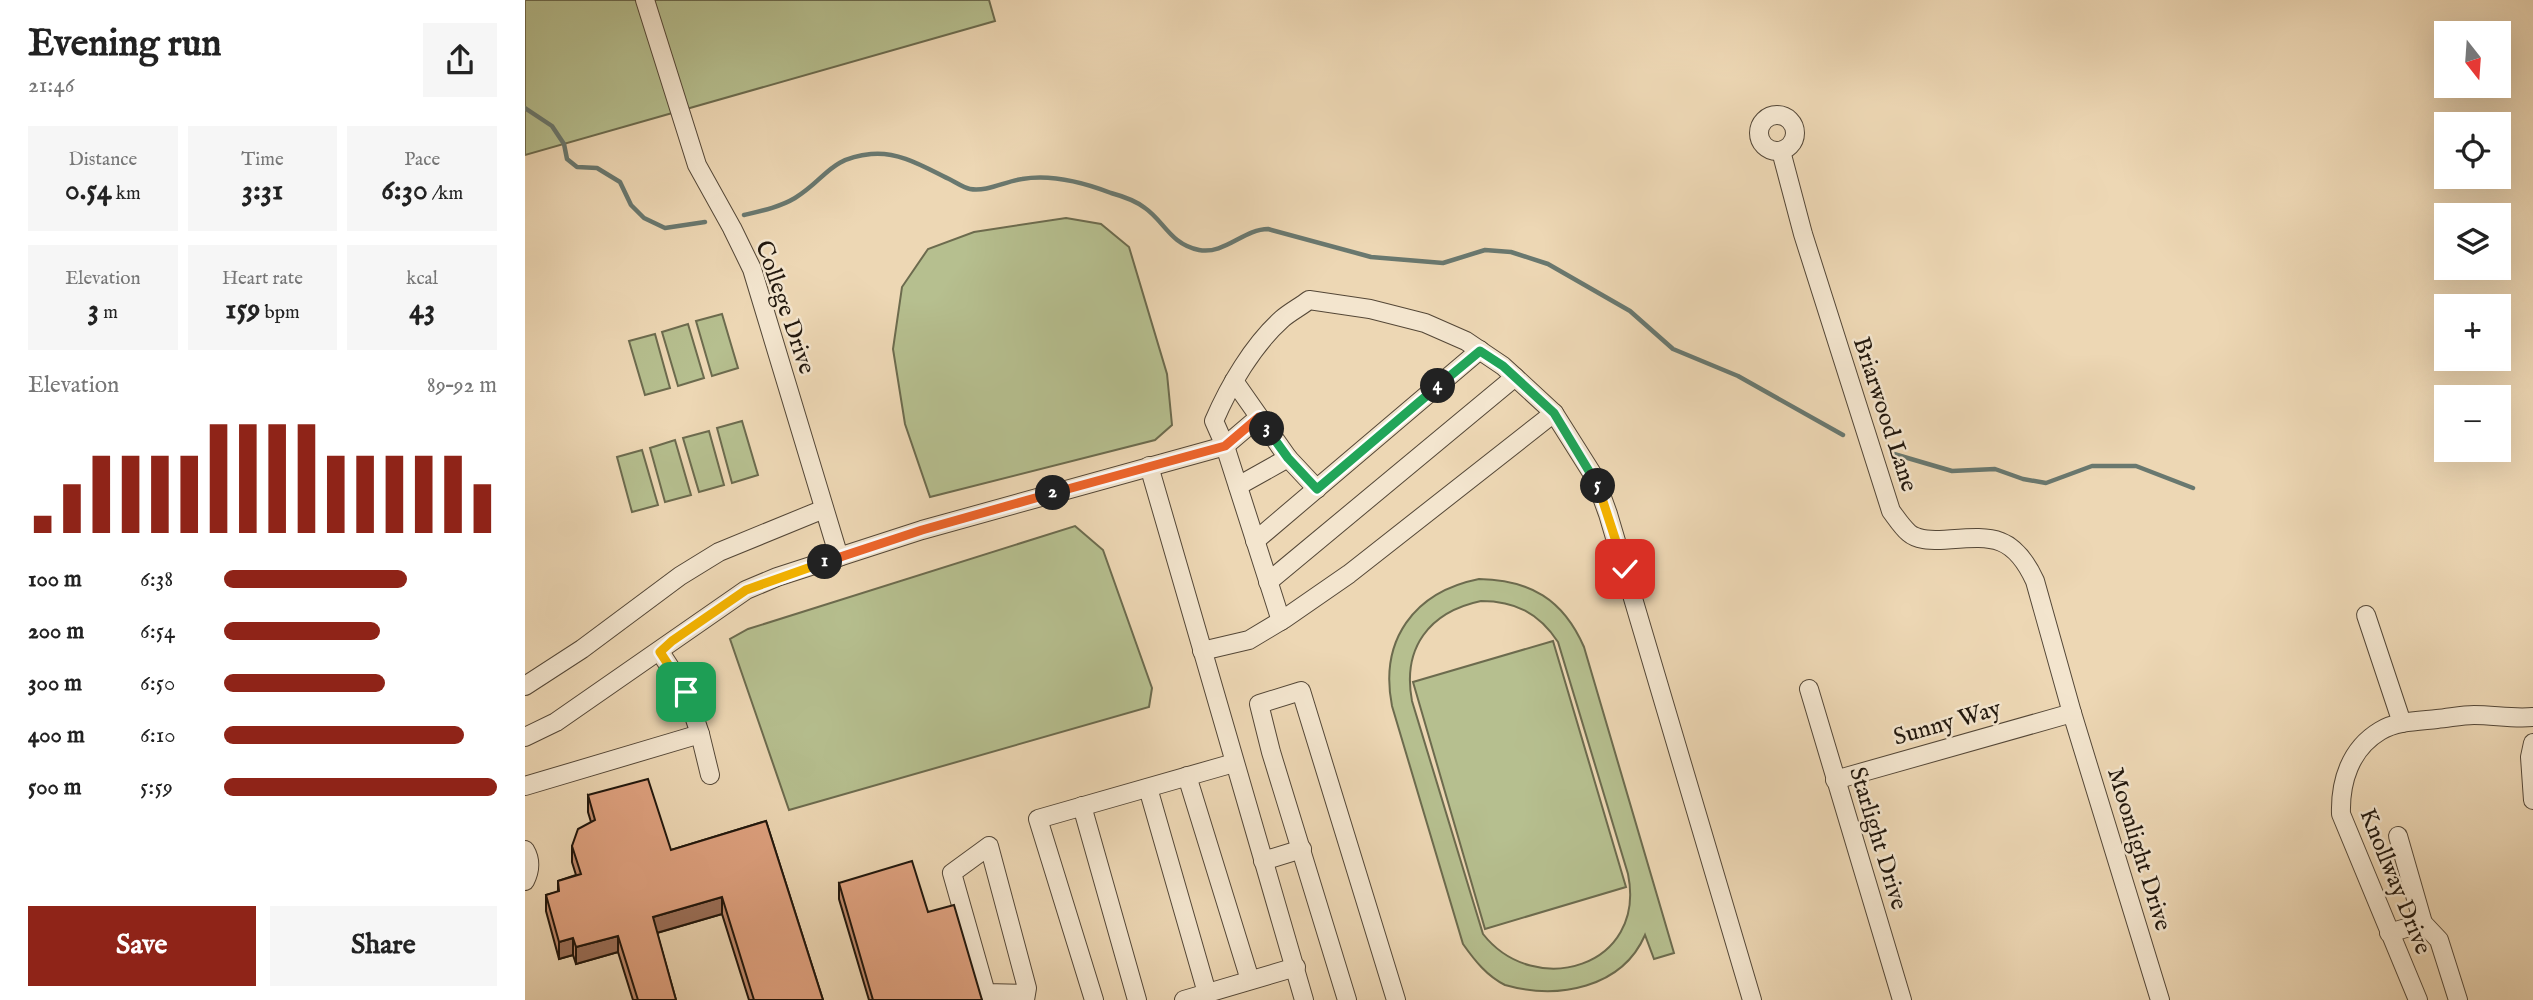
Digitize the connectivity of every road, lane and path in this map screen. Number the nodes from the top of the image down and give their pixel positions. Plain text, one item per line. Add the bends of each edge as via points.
1 (645, 0) edge
2 (1781, 151) dead end
3 (1480, 351) junction
4 (1515, 377) junction
5 (1234, 381) junction
6 (1554, 413) junction
7 (1259, 417) junction
8 (1225, 446) junction
9 (1288, 458) junction
10 (1149, 466) junction
11 (1238, 486) junction
12 (1317, 489) junction
13 (824, 509) junction
14 (1255, 541) junction
15 (839, 557) junction
16 (1268, 582) junction
17 (2366, 615) dead end
18 (1281, 621) junction
19 (660, 652) junction
20 (1202, 652) junction
21 (525, 686) edge
22 (1809, 689) dead end
23 (2072, 713) junction
24 (2533, 718) edge
25 (2402, 723) junction
26 (700, 734) junction
27 (525, 737) edge
28 (2533, 743) edge
29 (1234, 763) junction
30 (709, 775) dead end
31 (1187, 776) junction
32 (1835, 780) junction
33 (525, 786) edge
34 (1148, 788) junction
35 (2533, 800) edge
36 (1082, 807) junction
37 (2398, 836) dead end
38 (1302, 849) junction
39 (525, 850) edge
40 (1263, 861) junction
41 (525, 881) edge
42 (2423, 923) junction
43 (2389, 933) junction
44 (1296, 967) junction
45 (1250, 980) junction
46 (1207, 993) junction
47 (1025, 997) edge
48 (1094, 1000) edge
49 (1137, 1000) edge
50 (1184, 1000) edge
51 (1304, 1000) edge
52 (1347, 1000) edge
53 (1396, 1000) edge
54 (1752, 1000) edge
55 (1902, 1000) edge
56 (2160, 1000) edge
57 (2418, 1000) edge
58 (2458, 1000) edge

1 - 13 street, College Drive via 697,165 752,269
2 - 23 street, Briarwood Lane via 1891,512 1910,535 1929,541 1987,537 2013,547 2035,581
3 - 4 street
3 - 5 street via 1425,323 1309,300 1265,335
3 - 12 street
4 - 6 street
4 - 16 street
5 - 7 street
5 - 8 street via 1214,421
6 - 18 street via 1349,574
6 - 54 street via 1595,478 1608,514
7 - 8 street
7 - 9 street
8 - 10 street
8 - 11 street
9 - 11 street
9 - 12 street
10 - 15 street
10 - 20 street
11 - 14 street
12 - 14 street
13 - 15 street, College Drive
13 - 21 street via 719,552
14 - 16 street
15 - 19 street via 746,590
16 - 18 street
17 - 25 street
18 - 20 street via 1249,640
19 - 26 street via 686,692
19 - 27 street via 556,722
20 - 29 street
22 - 32 street, Starlight Drive
23 - 32 street, Sunny Way
23 - 56 street, Moonlight Drive
24 - 25 street via 2473,715
25 - 43 street, Knollway Drive via 2380,731 2362,747 2351,760 2340,795 2341,814
26 - 30 street
26 - 33 street
28 - 35 street
29 - 31 street
29 - 40 street
31 - 34 street
31 - 45 street
32 - 55 street, Starlight Drive
34 - 36 street
34 - 46 street
36 - 48 street via 1038,819
36 - 49 street
37 - 42 street
38 - 40 street
38 - 52 street
38 - 53 street via 1259,704 1301,691
39 - 41 street via 529,870
40 - 44 street
42 - 43 street
42 - 58 street via 2439,940
43 - 57 street, Knollway Drive
44 - 45 street
44 - 51 street
45 - 46 street
46 - 50 street
47 - 47 street via 1027,988 989,846 952,873 986,993

